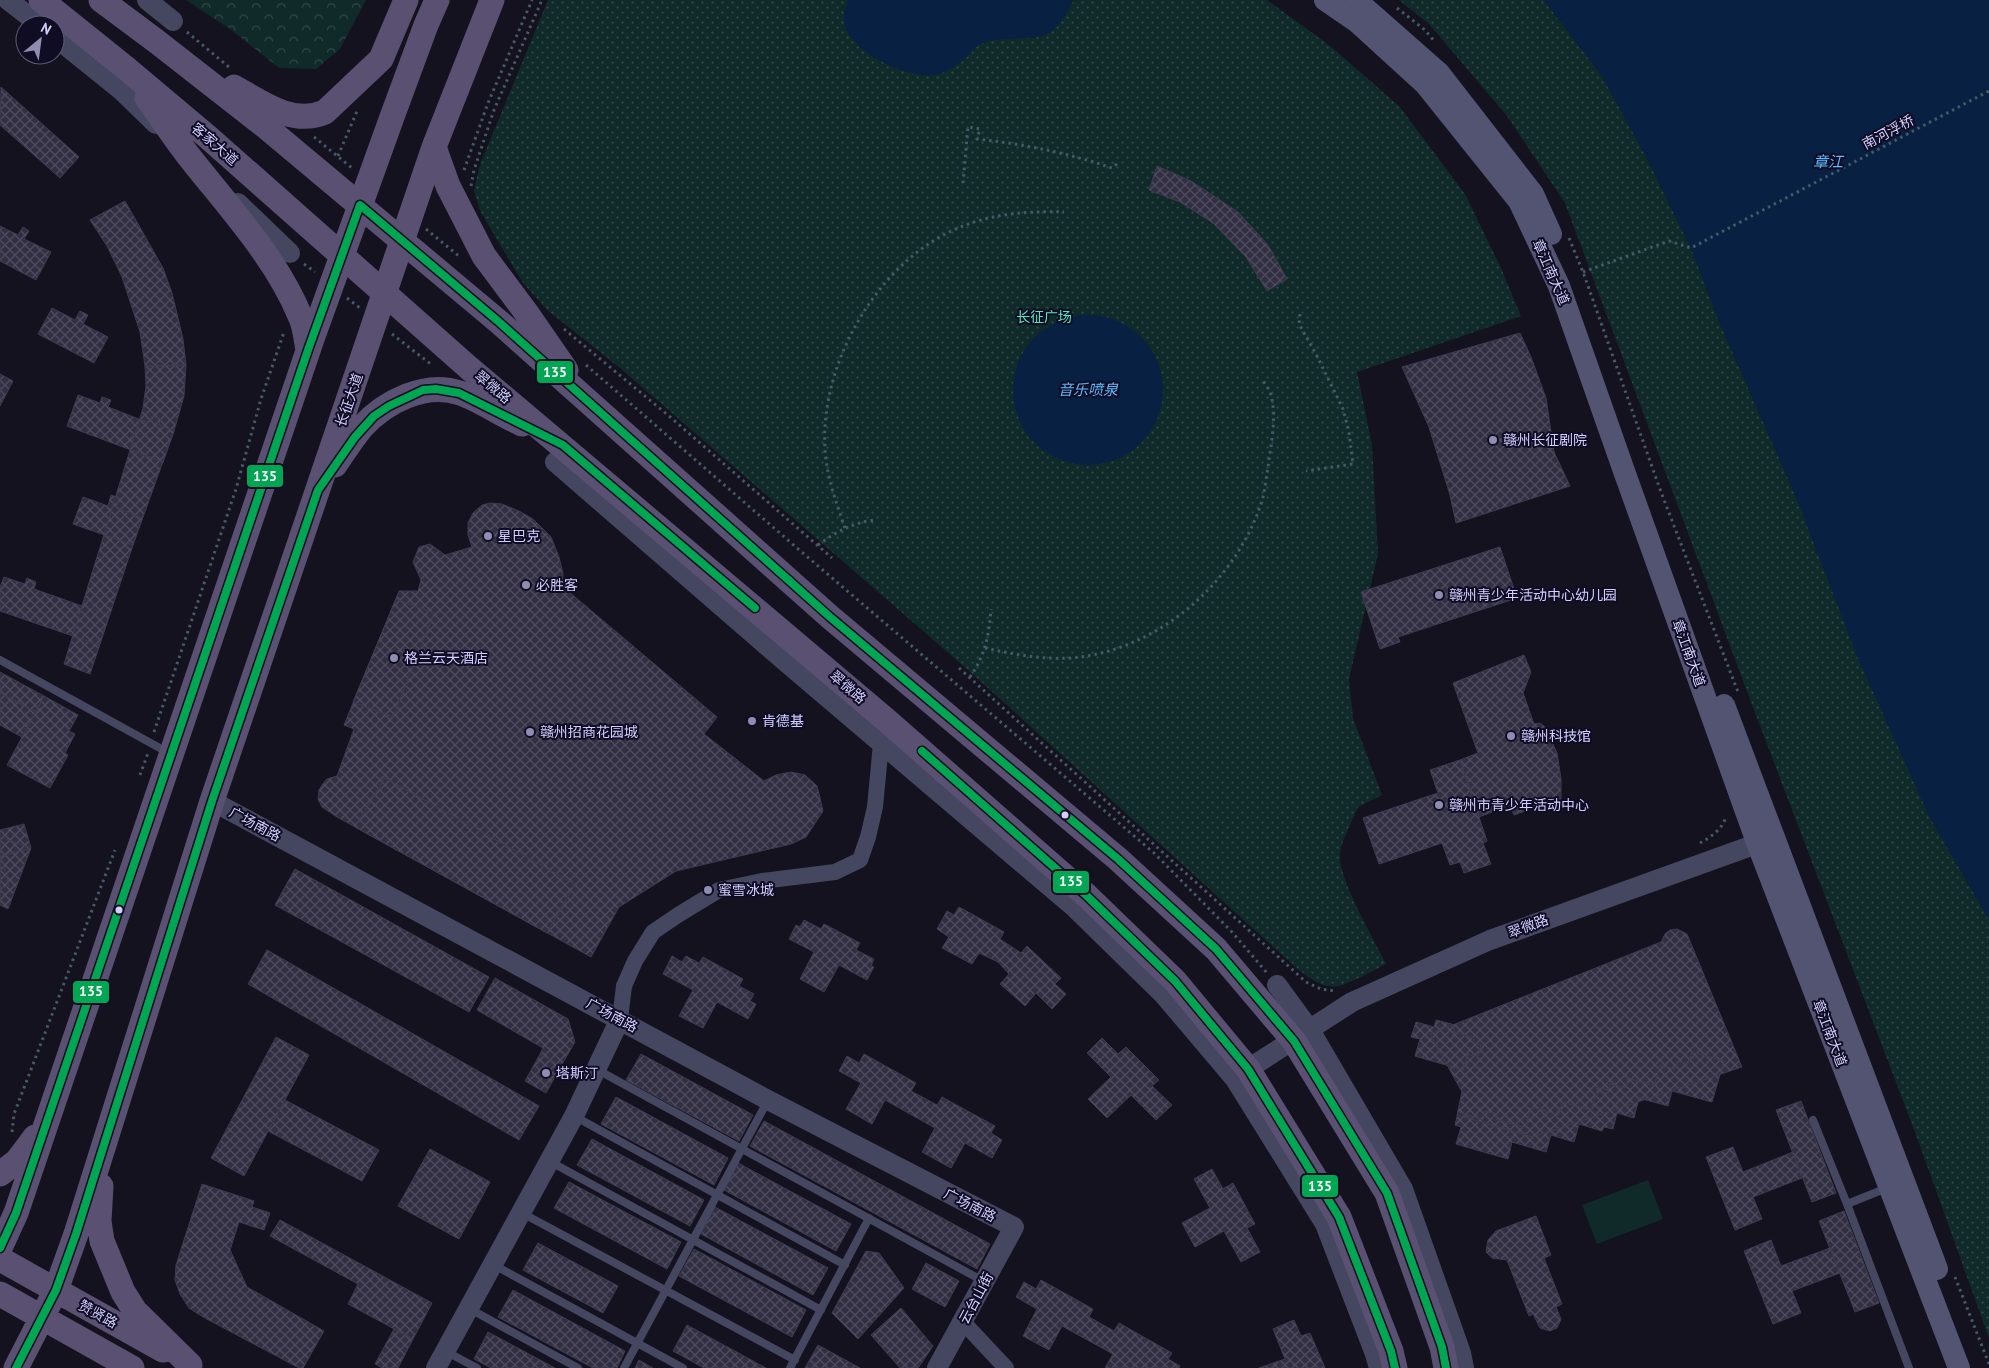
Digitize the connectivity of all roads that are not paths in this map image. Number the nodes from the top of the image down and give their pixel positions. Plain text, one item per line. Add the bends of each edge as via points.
1 (8, 0) edge
2 (41, 0) edge
3 (101, 0) edge
4 (147, 0) edge
5 (407, 0) edge
6 (437, 0) edge
7 (492, 0) edge
8 (1325, 0) edge
9 (1356, 0) edge
10 (27, 15) edge
11 (173, 21) dead end
12 (156, 41) junction
13 (65, 45) edge
14 (414, 56) junction
15 (127, 69) junction
16 (434, 147) junction
17 (186, 152) junction
18 (360, 206) junction
19 (402, 241) junction
20 (290, 253) road end
21 (342, 255) junction
22 (385, 293) junction
23 (308, 350) junction
24 (589, 403) junction
25 (559, 454) junction
26 (318, 490) junction
27 (0, 660) edge
28 (883, 731) junction
29 (171, 754) junction
30 (212, 801) junction
31 (1766, 841) junction
32 (1277, 985) road end
33 (620, 1019) junction
34 (1302, 1036) junction
35 (596, 1069) junction
36 (1248, 1070) junction
37 (768, 1100) junction
38 (52, 1109) junction
39 (574, 1116) junction
40 (1813, 1120) dead end
41 (742, 1148) junction
42 (101, 1158) junction
43 (548, 1161) junction
44 (0, 1174) edge
45 (1889, 1187) junction
46 (717, 1195) junction
47 (1847, 1204) junction
48 (521, 1212) junction
49 (869, 1218) junction
50 (1014, 1227) joint
51 (693, 1240) junction
52 (0, 1248) edge
53 (0, 1259) edge
54 (492, 1264) junction
55 (845, 1265) junction
56 (985, 1282) junction
57 (56, 1290) junction
58 (666, 1290) junction
59 (0, 1294) edge
60 (468, 1308) junction
61 (821, 1310) junction
62 (42, 1319) junction
63 (963, 1322) junction
64 (637, 1343) junction
65 (440, 1359) edge
66 (794, 1360) junction
67 (193, 1366) edge
68 (16, 1368) edge
69 (132, 1368) edge
70 (476, 1368) edge
71 (578, 1368) edge
72 (624, 1368) edge
73 (683, 1368) edge
74 (790, 1368) edge
75 (938, 1368) edge
76 (1006, 1368) edge
77 (1378, 1368) edge
78 (1395, 1368) edge
79 (1446, 1368) edge
80 (1464, 1368) edge
81 (1909, 1368) edge
82 (1959, 1368) edge
83 (1975, 1368) edge

1 - 10 street
2 - 15 main road, 客家大道
3 - 12 main road
4 - 11 street
5 - 12 main road via 381,59 325,112 313,117 294,116 275,109
5 - 14 main road
6 - 14 main road
7 - 16 main road, 长征大道
8 - 31 main road, 章江南大道 via 1357,22 1426,85 1519,201 1559,286 1624,471
9 - 31 main road, 章江南大道 via 1439,73 1533,194 1573,279 1635,468
12 - 18 main road
13 - 17 street via 122,91
14 - 18 main road
15 - 17 main road
15 - 21 main road, 客家大道
16 - 19 main road, 长征大道
16 - 24 main road via 448,186 484,256
17 - 20 street
17 - 23 main road via 238,217 290,293 301,318
18 - 19 main road
18 - 21 main road
19 - 22 main road, 长征大道
19 - 24 main road
21 - 22 main road, 客家大道
21 - 23 main road
22 - 25 main road, 翠微路
22 - 26 main road, 长征大道
23 - 29 main road
24 - 34 main road via 830,617 1132,872 1216,949
25 - 26 main road via 459,393 423,390 374,416 355,436
25 - 28 main road, 翠微路
26 - 30 main road, 长征大道
27 - 29 lane
28 - 33 street via 875,807 860,860 836,872 719,890 678,915 653,932 635,962 624,986
28 - 36 main road, 翠微路 via 1107,915 1175,981
28 - 77 street via 1163,994 1235,1079 1325,1224
29 - 38 main road
30 - 33 street, 广场南路
30 - 42 main road, 长征大道
31 - 34 street, 翠微路 via 1490,940 1352,1002
31 - 45 main road, 章江南大道
31 - 83 main road, 章江南大道
32 - 34 street
33 - 35 street
33 - 37 street, 广场南路
34 - 36 street, 翠微路
34 - 79 main road via 1387,1193 1442,1347
34 - 80 street via 1403,1189
35 - 39 street
35 - 41 lane
36 - 78 main road via 1339,1217
37 - 41 lane
37 - 50 street, 广场南路
38 - 44 main road via 17,1161
38 - 52 main road via 16,1213
39 - 43 street
39 - 46 lane
40 - 47 lane
41 - 46 lane
41 - 49 lane
42 - 57 main road, 长征大道
42 - 67 main road via 99,1221 102,1241 123,1292 135,1311
43 - 48 street
43 - 51 lane
45 - 47 lane
45 - 82 main road, 章江南大道
46 - 51 lane
46 - 55 lane
47 - 81 lane
48 - 54 street
48 - 58 lane
49 - 55 lane
49 - 56 lane
50 - 56 street, 云台山街
51 - 58 lane
51 - 61 lane
53 - 57 main road, 赞贤路
54 - 60 street
54 - 64 lane
55 - 61 lane
56 - 63 street, 云台山街
57 - 62 main road, 长征大道
57 - 67 main road, 赞贤路
58 - 64 lane
58 - 66 lane
59 - 62 main road
60 - 65 street
60 - 71 lane
61 - 66 lane
62 - 68 main road, 长征大道
62 - 69 main road
63 - 75 street, 云台山街
63 - 76 street
64 - 72 lane
64 - 73 lane
65 - 70 lane
66 - 74 lane

